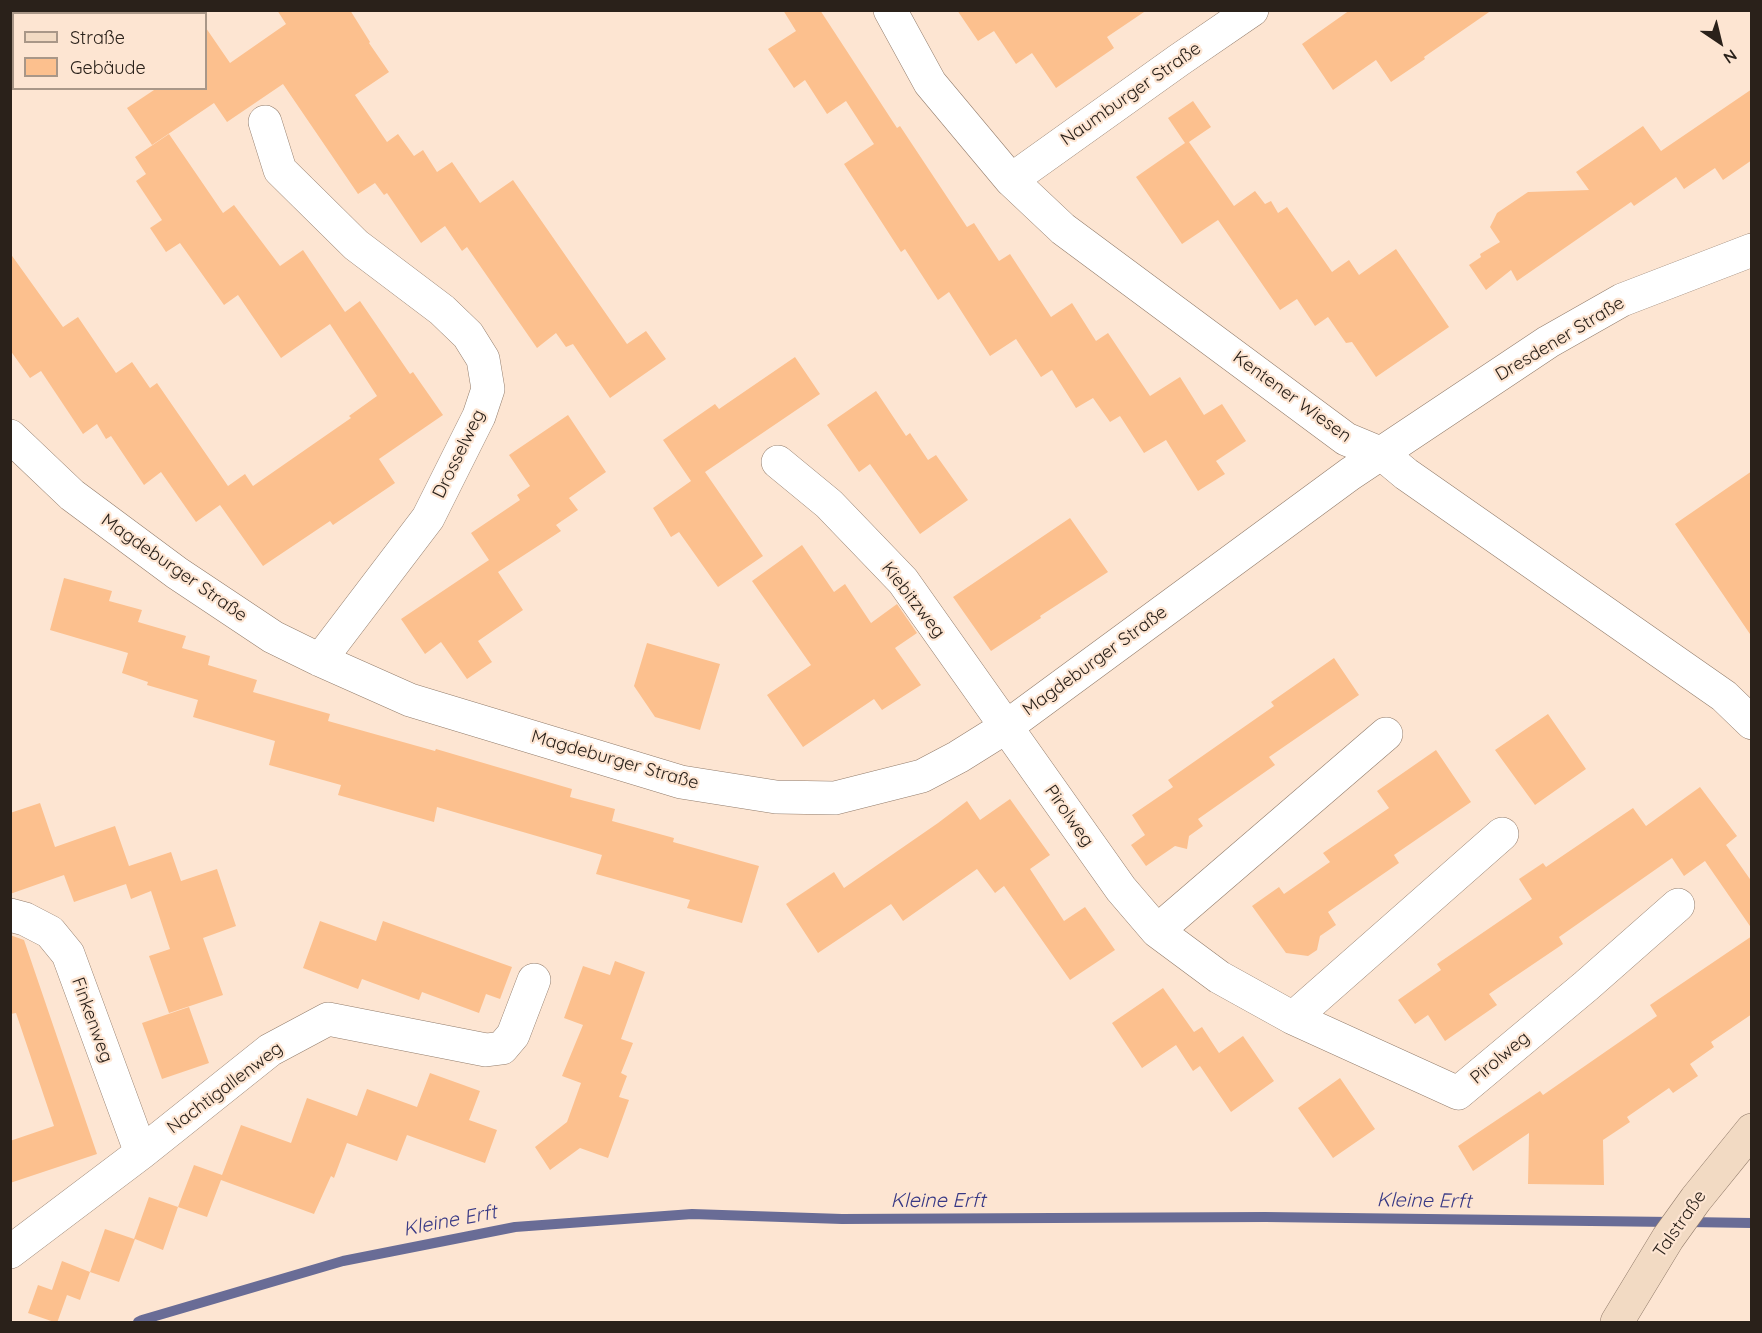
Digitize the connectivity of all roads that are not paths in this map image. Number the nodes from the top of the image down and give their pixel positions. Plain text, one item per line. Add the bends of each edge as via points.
1 (890, 10) edge
2 (1252, 10) edge
3 (265, 122) dead end
4 (1011, 180) junction
5 (1752, 250) edge
6 (10, 436) edge
7 (1382, 454) junction
8 (778, 462) dead end
9 (320, 660) junction
10 (1752, 723) edge
11 (1006, 727) junction
12 (1386, 734) dead end
13 (1502, 834) dead end
14 (1678, 904) dead end
15 (10, 915) edge
16 (1157, 931) junction
17 (534, 980) dead end
18 (1293, 1018) junction
19 (1752, 1130) edge
20 (141, 1153) junction
21 (10, 1252) edge
22 (1617, 1323) edge

1 - 4 street, Kentener Wiesen via 930,83
2 - 4 street, Naumburger Straße
3 - 9 street, Drosselweg via 280,170 356,245 442,310 468,335 483,359 488,389 479,416 428,518
4 - 7 street, Kentener Wiesen via 1063,229 1346,439
5 - 7 street, Dresdener Straße via 1622,300 1548,342
6 - 9 street, Magdeburger Straße via 72,495 177,573 273,637
7 - 10 street, Kentener Wiesen via 1724,696
7 - 11 street, Magdeburger Straße
8 - 11 street, Kiebitzweg via 829,504 903,581
9 - 11 street, Magdeburger Straße via 410,700 681,782 776,796 835,798 922,776
11 - 16 street, Pirolweg via 1121,889
12 - 16 street
13 - 18 street
14 - 18 street, Pirolweg via 1458,1093
15 - 20 street, Finkenweg via 50,932 68,954
16 - 18 street, Pirolweg via 1219,977
17 - 20 street, Nachtigallenweg via 513,1035 502,1048 486,1050 327,1019 270,1050
19 - 22 street, Talstraße via 1668,1238
20 - 21 street, Nachtigallenweg

